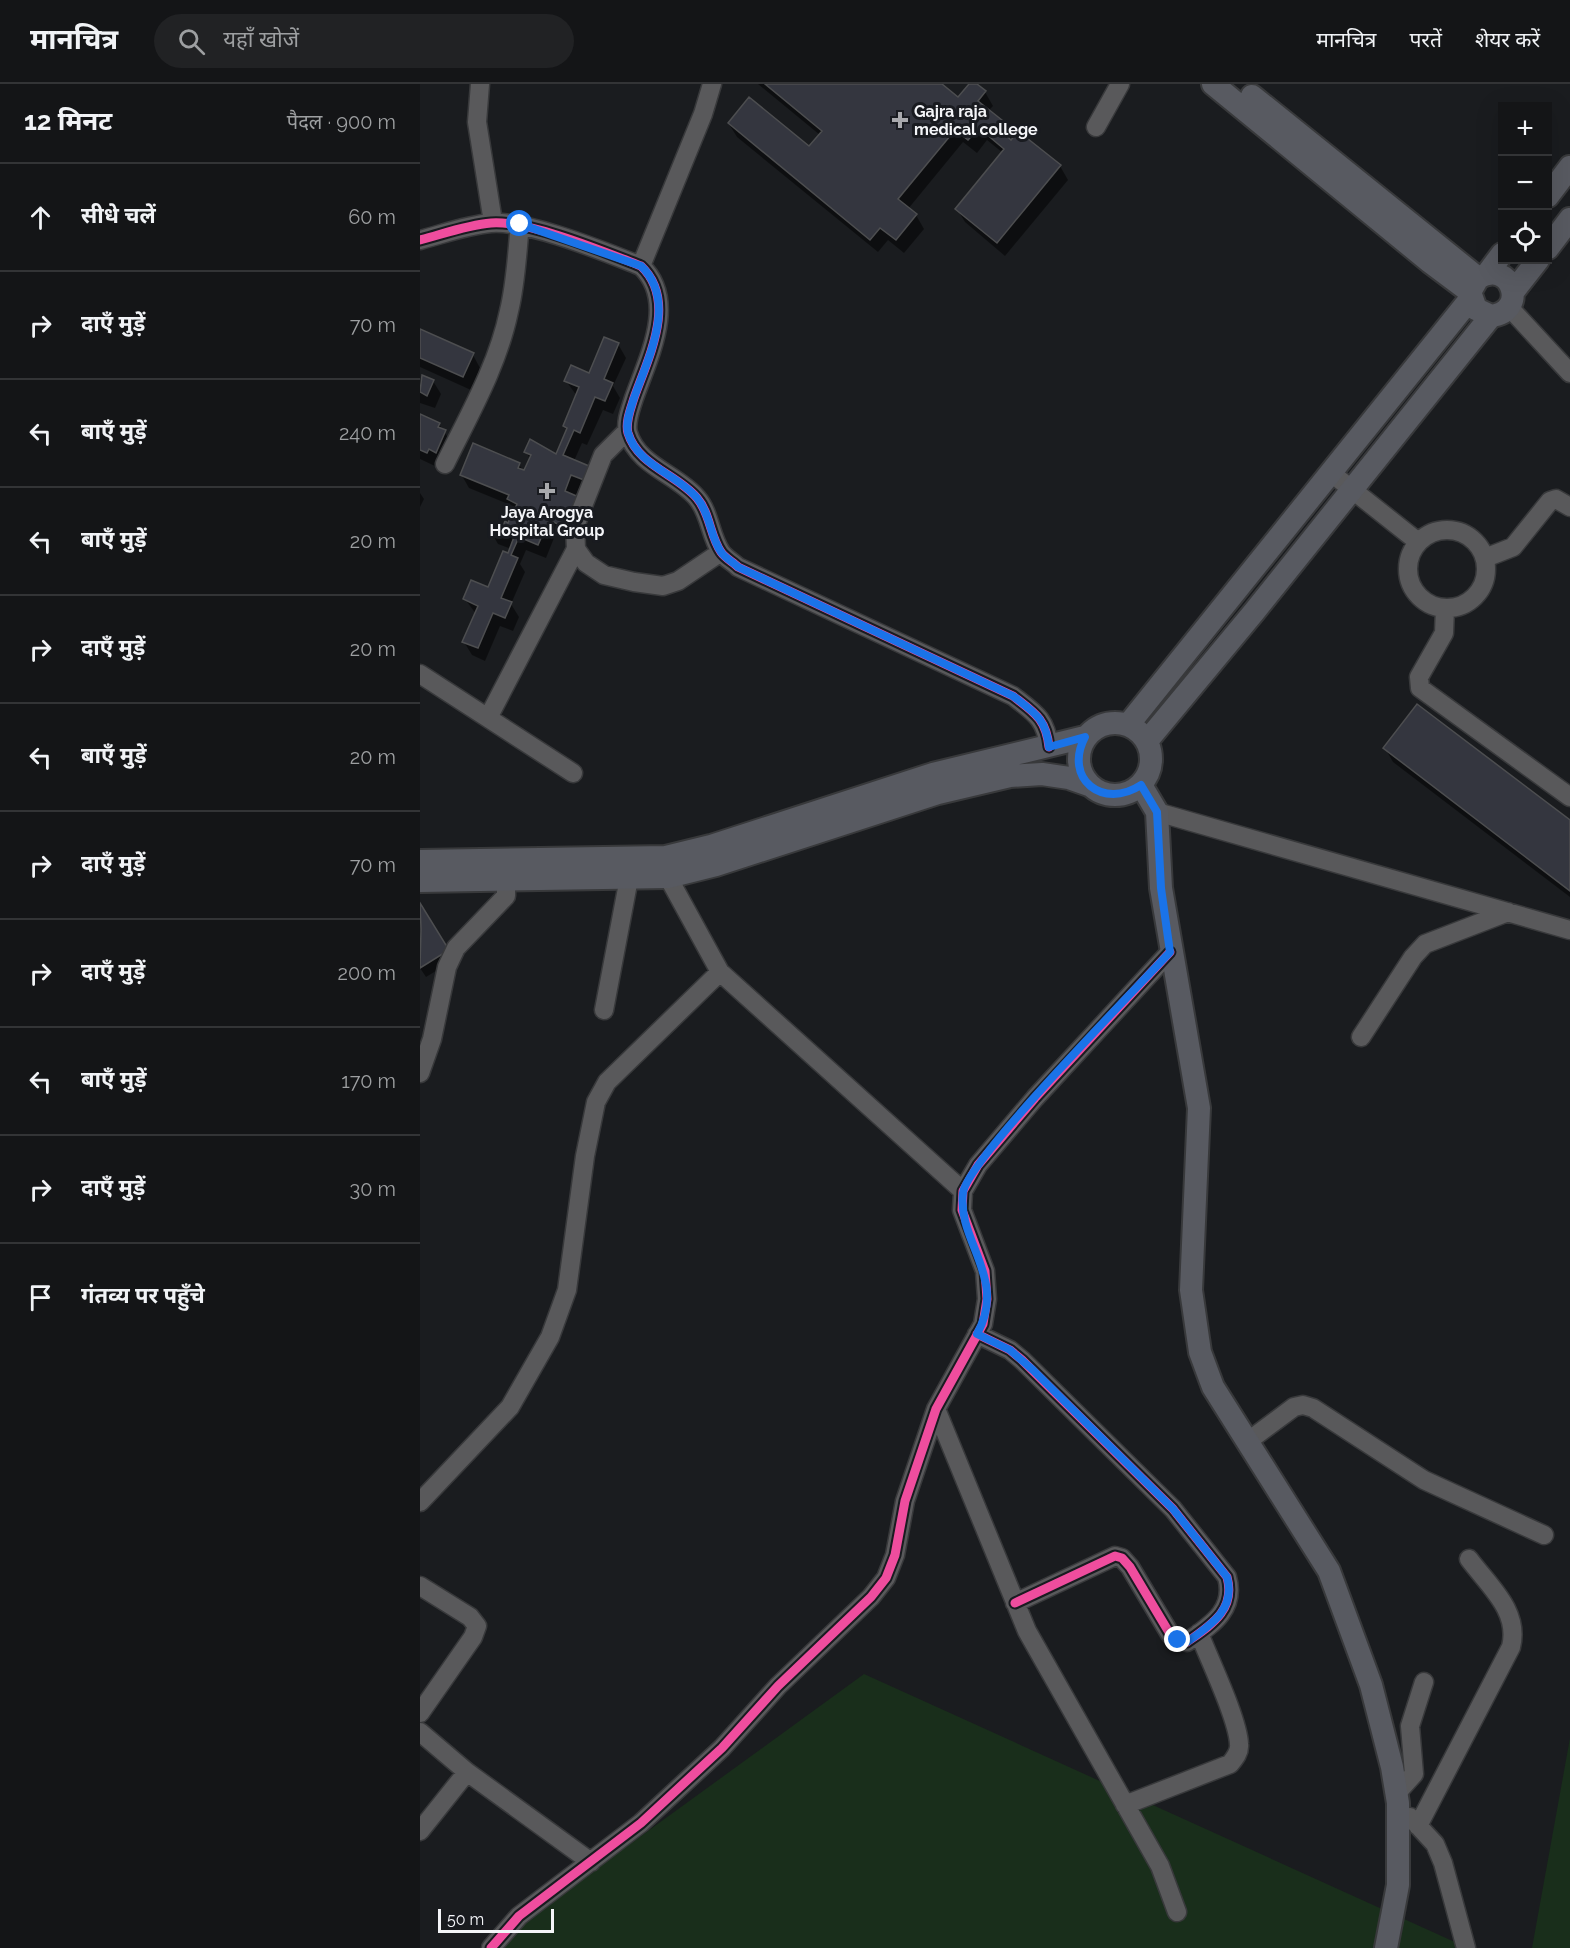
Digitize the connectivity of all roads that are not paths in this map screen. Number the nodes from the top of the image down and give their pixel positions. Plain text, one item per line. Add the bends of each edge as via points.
1 (480, 84) edge
2 (712, 84) edge
3 (1120, 84) edge
4 (1213, 84) edge
5 (1237, 84) edge
6 (1096, 127) dead end
7 (1570, 167) edge
8 (1552, 191) edge
9 (1570, 219) edge
10 (493, 222) junction
11 (520, 224) junction
12 (420, 240) edge
13 (1552, 243) edge
14 (1498, 260) edge
15 (1535, 264) edge
16 (641, 266) junction
17 (1476, 285) junction
18 (1504, 305) junction
19 (1570, 373) edge
20 (627, 431) junction
21 (445, 464) dead end
22 (1330, 472) junction
23 (1352, 489) junction
24 (1570, 507) edge
25 (1418, 542) junction
26 (576, 549) junction
27 (721, 552) junction
28 (1485, 558) junction
29 (1445, 608) junction
30 (420, 674) edge
31 (488, 718) junction
32 (1128, 725) junction
33 (1085, 737) junction
34 (1147, 741) junction
35 (1049, 747) junction
36 (573, 773) dead end
37 (1089, 785) junction
38 (1141, 785) junction
39 (1570, 797) edge
40 (1157, 812) junction
41 (420, 861) edge
42 (667, 867) junction
43 (629, 878) junction
44 (420, 880) edge
45 (506, 880) junction
46 (1508, 912) junction
47 (1570, 930) edge
48 (1170, 952) junction
49 (720, 972) junction
50 (604, 1010) dead end
51 (1361, 1037) dead end
52 (420, 1073) edge
53 (963, 1191) junction
54 (977, 1334) junction
55 (936, 1409) junction
56 (1246, 1442) junction
57 (420, 1502) edge
58 (1544, 1535) dead end
59 (1469, 1559) dead end
60 (420, 1586) edge
61 (1015, 1604) junction
62 (1200, 1633) junction
63 (1424, 1682) dead end
64 (420, 1713) edge
65 (420, 1732) edge
66 (466, 1772) junction
67 (1397, 1799) junction
68 (1125, 1805) junction
69 (1418, 1826) junction
70 (420, 1831) edge
71 (591, 1862) junction
72 (1177, 1912) dead end
73 (491, 1948) edge
74 (1386, 1948) edge
75 (1466, 1948) edge

1 - 10 street via 477,122
2 - 16 street
3 - 6 street
4 - 17 main road via 1430,262
5 - 17 main road
7 - 8 main road
9 - 13 main road
10 - 11 street
10 - 12 street
11 - 16 street
11 - 21 street via 503,334
14 - 17 main road
15 - 18 main road
16 - 20 street via 656,287 659,315 629,412
17 - 18 main road via 1480,312
17 - 18 main road via 1504,277
17 - 22 main road
18 - 19 street
18 - 23 main road
20 - 26 street via 603,454 575,526
20 - 27 street via 634,447 648,462 697,498
22 - 23 street
22 - 32 main road
23 - 25 street
23 - 34 main road
24 - 28 street via 1556,499 1550,501 1513,547
25 - 28 street via 1438,530 1450,529 1473,538
25 - 29 street via 1410,553 1408,580 1425,602
26 - 27 street via 586,563 604,574 663,586 678,581
26 - 31 street
27 - 35 street via 738,567 1013,696 1047,728
28 - 29 street via 1483,585 1475,597
29 - 39 street via 1444,633 1419,676 1420,688
30 - 31 street
31 - 36 street
32 - 33 main road via 1105,724
32 - 34 main road
33 - 35 main road
33 - 37 main road via 1078,759
34 - 38 main road via 1152,764
35 - 42 main road via 933,774 711,846
37 - 38 main road via 1115,796
37 - 42 main road via 1042,774 1010,776 938,793 716,865
38 - 40 main road
40 - 46 street
40 - 48 main road via 1161,888
41 - 42 main road
42 - 43 main road
42 - 49 street
43 - 45 main road
43 - 50 street
44 - 45 main road
45 - 52 street via 506,896 456,948
46 - 47 street
46 - 51 street via 1425,945
48 - 53 street via 1035,1098 978,1165
48 - 56 main road via 1199,1108 1191,1290 1200,1352 1213,1387
49 - 53 street
49 - 57 street via 607,1083 596,1102 567,1290 550,1337 510,1407
53 - 54 street via 962,1210 985,1271 987,1299
54 - 55 street
54 - 62 street via 1010,1350 1033,1370 1173,1509 1227,1577 1230,1588 1226,1609
55 - 61 street
55 - 71 street via 905,1501 895,1555 886,1578 722,1748 641,1823
56 - 58 street via 1294,1407 1303,1405 1424,1480
56 - 67 main road via 1329,1571 1371,1684
59 - 69 street via 1505,1606 1513,1620 1514,1635
60 - 64 street via 470,1617 477,1626
61 - 62 street via 1115,1556 1130,1567 1170,1634 1187,1642
61 - 68 street
62 - 68 street via 1235,1726 1238,1755 1230,1764
63 - 67 street via 1410,1726 1414,1774
65 - 66 street
66 - 70 street
66 - 71 street
67 - 69 street
67 - 74 main road via 1398,1885
68 - 72 street via 1160,1866
69 - 75 street via 1435,1844 1443,1863
71 - 73 street via 519,1916

